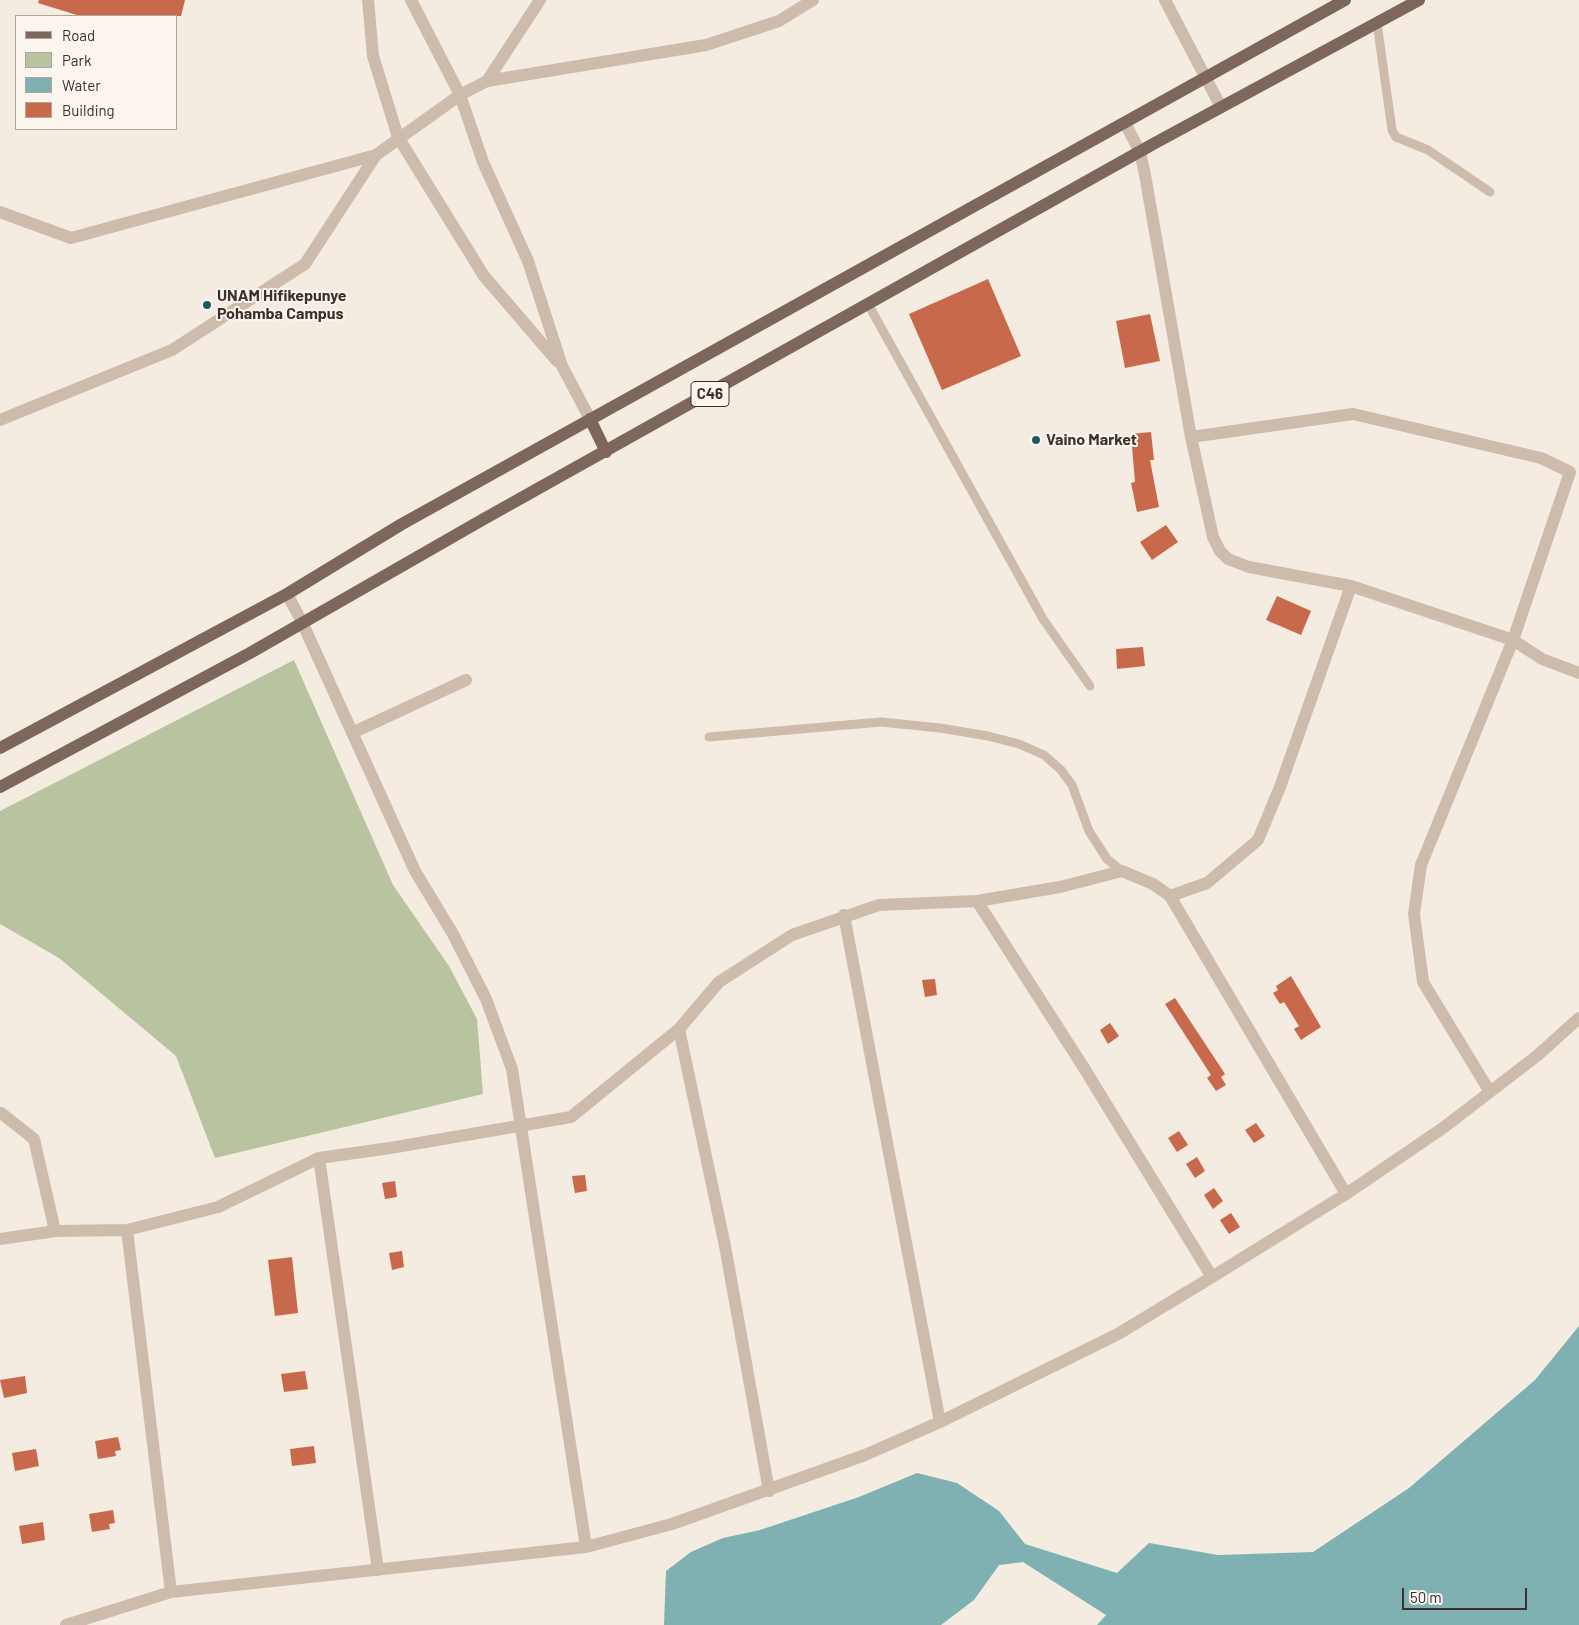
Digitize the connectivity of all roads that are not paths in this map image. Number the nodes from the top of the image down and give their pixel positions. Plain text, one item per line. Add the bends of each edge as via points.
1 (368, 0) edge
2 (412, 0) edge
3 (540, 0) edge
4 (812, 0) edge
5 (1165, 0) edge
6 (1345, 0) edge
7 (1419, 0) edge
8 (1377, 23) junction
9 (1206, 77) junction
10 (487, 81) junction
11 (460, 95) junction
12 (1221, 107) junction
13 (1124, 123) junction
14 (398, 138) junction
15 (1140, 152) junction
16 (376, 155) junction
17 (1490, 192) dead end
18 (0, 212) edge
19 (868, 304) junction
20 (562, 366) junction
21 (590, 419) junction
22 (0, 420) edge
23 (1192, 437) junction
24 (606, 452) junction
25 (1350, 586) junction
26 (287, 594) junction
27 (302, 622) junction
28 (1513, 640) junction
29 (1579, 673) edge
30 (466, 680) dead end
31 (1090, 686) dead end
32 (352, 733) junction
33 (709, 737) dead end
34 (0, 748) edge
35 (0, 787) edge
36 (1122, 871) junction
37 (1170, 896) junction
38 (977, 901) junction
39 (844, 916) junction
40 (1579, 1018) edge
41 (679, 1029) junction
42 (1490, 1092) junction
43 (2, 1113) dead end
44 (520, 1125) junction
45 (319, 1158) junction
46 (1346, 1194) junction
47 (127, 1230) junction
48 (55, 1231) junction
49 (0, 1239) edge
50 (1212, 1277) junction
51 (940, 1422) junction
52 (769, 1491) junction
53 (586, 1547) junction
54 (378, 1570) junction
55 (171, 1592) junction
56 (66, 1625) edge

1 - 14 street via 373,56
2 - 11 street
3 - 10 street
4 - 10 street via 779,21 706,45
5 - 9 street
6 - 9 main road, C46
7 - 8 main road, C46
8 - 12 main road, C46
8 - 17 lane via 1392,130 1396,137 1428,150
9 - 12 street
9 - 13 main road, C46
10 - 11 street
11 - 14 street
11 - 20 street via 483,162 528,261
12 - 15 main road, C46
13 - 15 street
13 - 21 main road, C46
14 - 16 street
14 - 20 street via 484,276
15 - 19 main road, C46
15 - 23 street
16 - 18 street via 71,238
16 - 22 street via 305,264 172,350
19 - 24 main road, C46
19 - 31 lane via 1043,619
20 - 21 street
21 - 24 main road
21 - 26 main road, C46 via 402,524
23 - 25 street via 1213,537 1228,559 1249,567
23 - 28 street via 1354,414 1540,458 1570,472
24 - 27 main road, C46
25 - 28 street
25 - 37 street via 1280,787 1258,840 1207,883
26 - 27 street
26 - 34 main road, C46
27 - 32 street
27 - 35 main road, C46
28 - 29 street via 1542,659
28 - 42 street via 1421,864 1414,914 1423,982
30 - 32 street
32 - 44 street via 415,871 453,934 486,999 512,1069
33 - 36 lane via 881,722 940,728 1019,744 1044,755 1061,770 1072,785 1089,831 1107,859
36 - 37 street via 1153,884
36 - 38 street via 1060,887
37 - 46 street
38 - 39 street via 880,905
38 - 50 street
39 - 41 street via 792,935 719,982
39 - 51 street
40 - 42 street
41 - 44 street via 571,1117
41 - 52 street via 725,1246
42 - 46 street
43 - 48 street via 34,1139
44 - 45 street
44 - 53 street
45 - 47 street via 218,1207
45 - 54 street
46 - 50 street
47 - 48 street
47 - 55 street
48 - 49 street
50 - 51 street via 1118,1334
51 - 52 street via 865,1455
52 - 53 street via 672,1524
53 - 54 street
54 - 55 street
55 - 56 street

